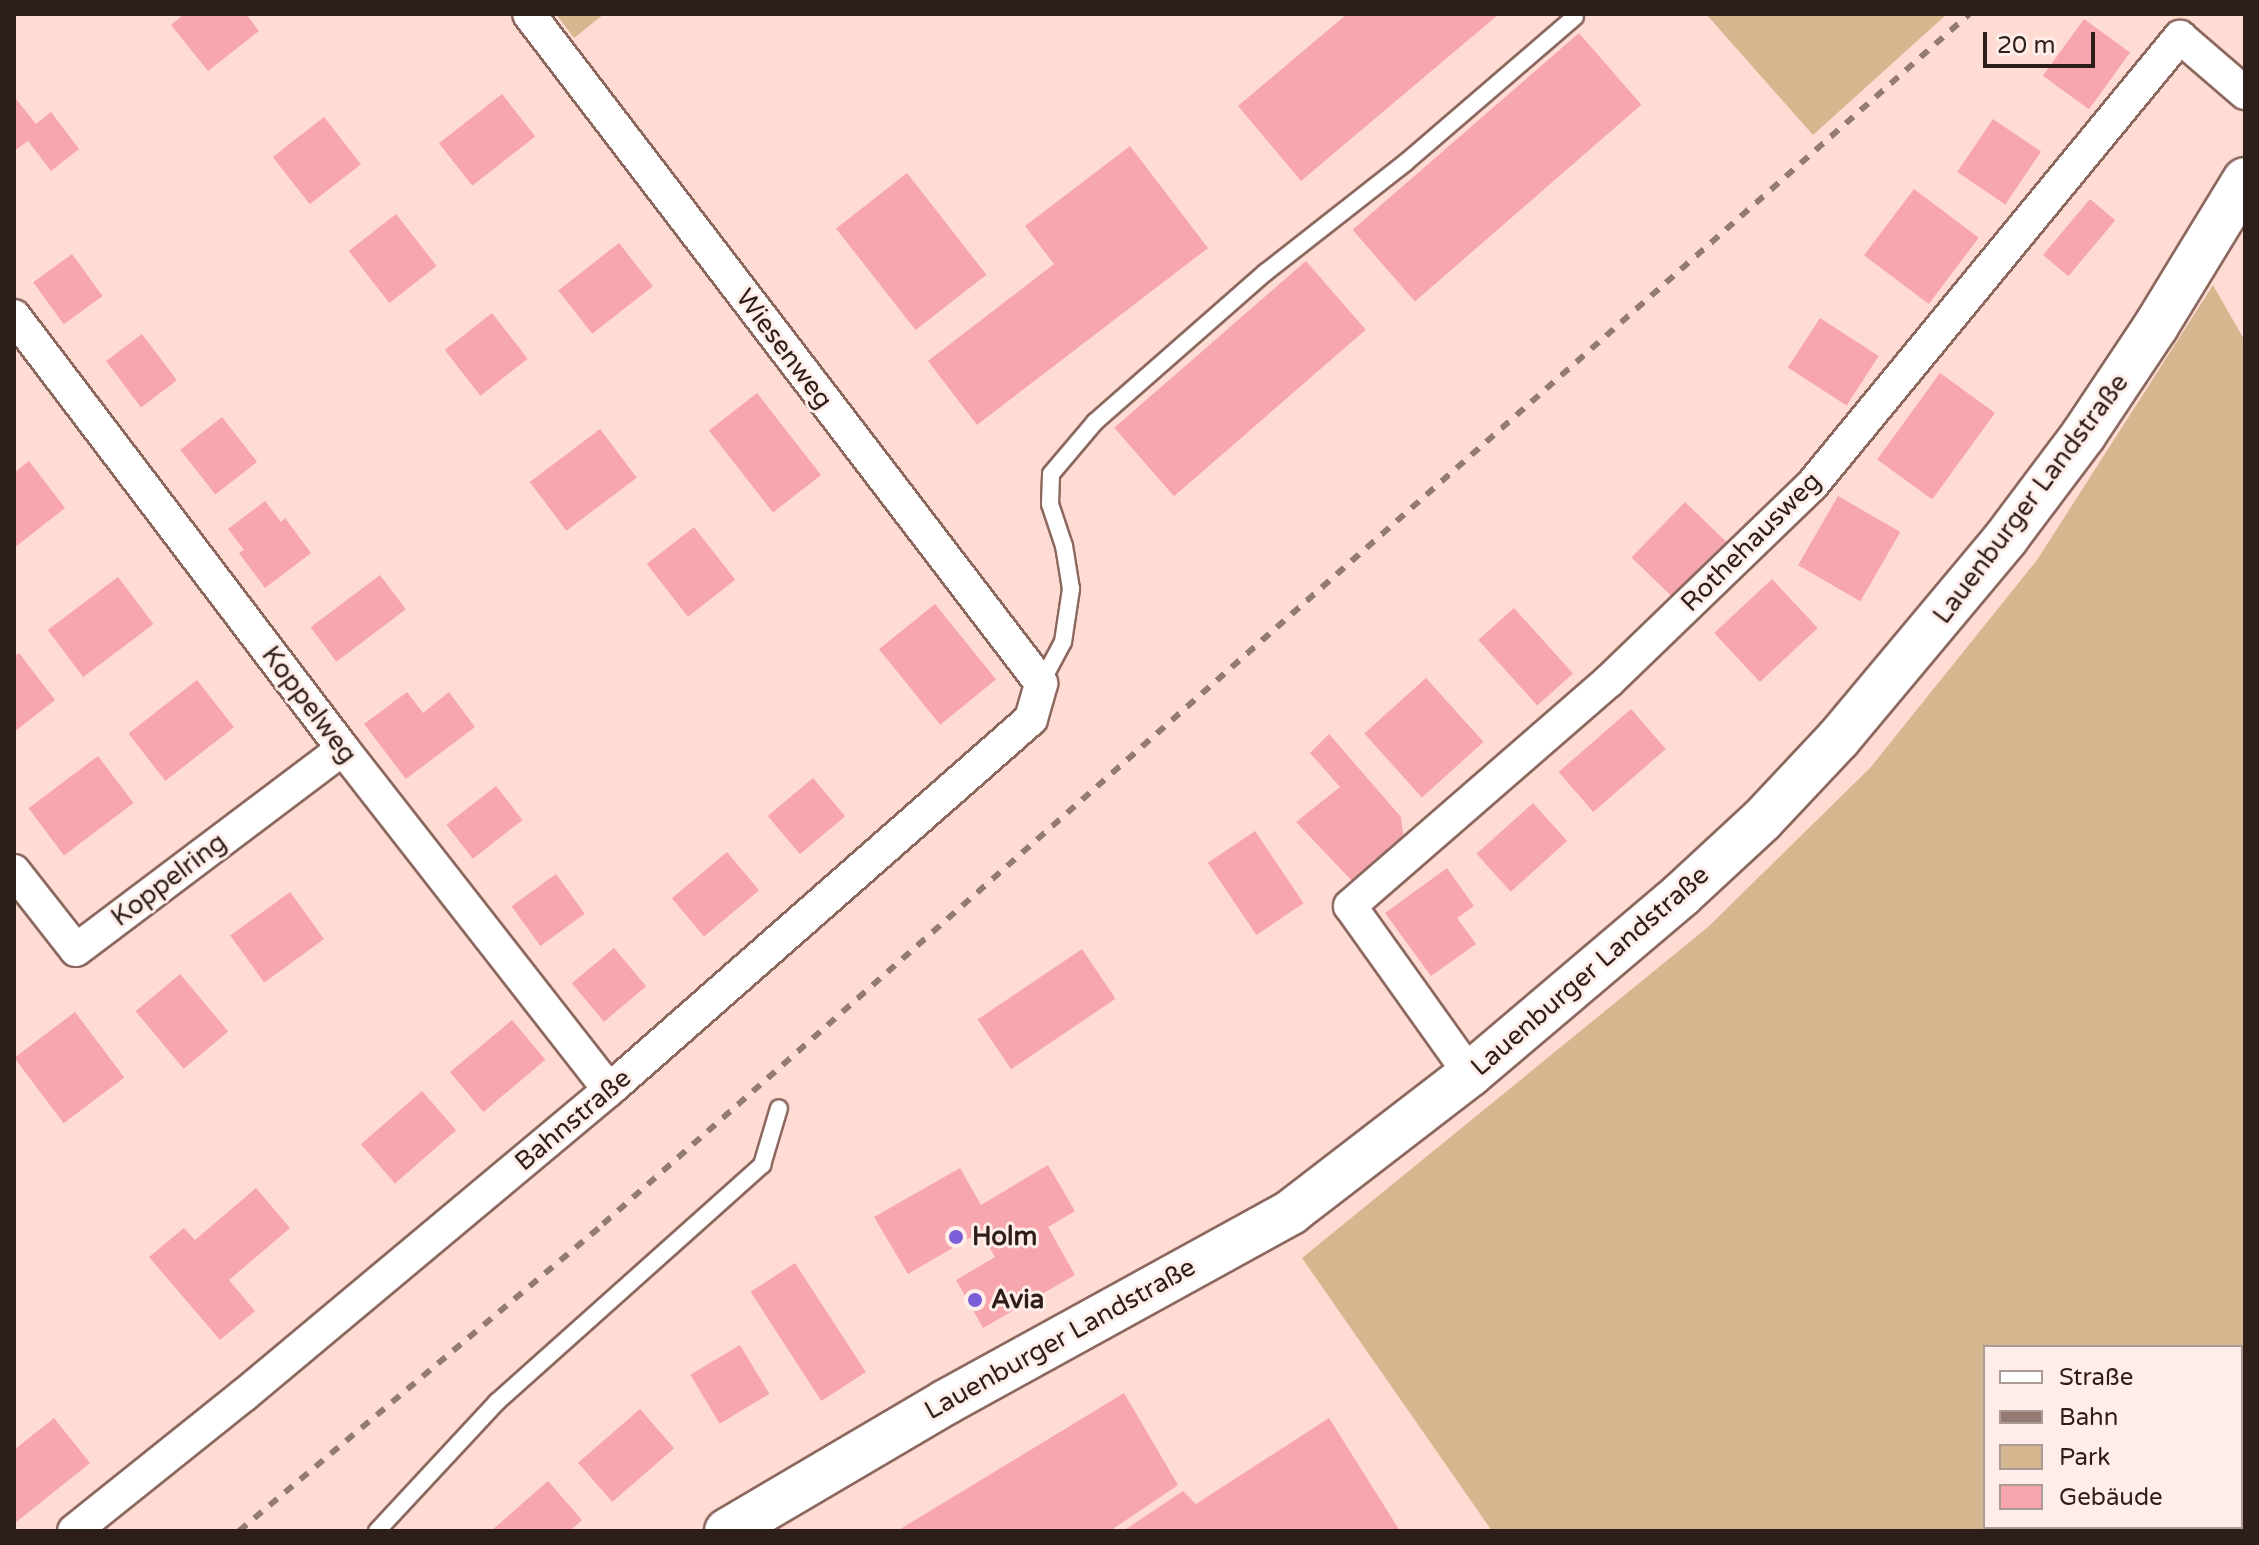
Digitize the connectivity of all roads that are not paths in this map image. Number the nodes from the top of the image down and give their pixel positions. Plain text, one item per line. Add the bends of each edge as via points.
1 (529, 14) edge
2 (1575, 17) dead end
3 (2245, 93) edge
4 (2245, 180) edge
5 (14, 316) edge
6 (1041, 683) junction
7 (343, 749) junction
8 (14, 871) edge
9 (1470, 1074) junction
10 (609, 1090) junction
11 (779, 1108) dead end
12 (74, 1531) edge
13 (377, 1531) edge
14 (727, 1531) edge

1 - 6 street, Wiesenweg
2 - 6 lane via 1405,163 1266,272 1095,422 1051,474 1050,504 1071,589 1063,642
3 - 9 street, Rothehausweg via 2180,37 1812,485 1609,681 1350,906
4 - 9 main road, Lauenburger Landstraße via 2084,434 1924,641 1762,820
5 - 7 street, Koppelweg
6 - 10 street, Bahnstraße via 1031,719
7 - 8 street, Koppelring via 76,950
7 - 10 street, Koppelweg
9 - 14 main road, Lauenburger Landstraße via 1291,1212 946,1402
10 - 12 street, Bahnstraße
11 - 13 lane via 762,1165 497,1402

